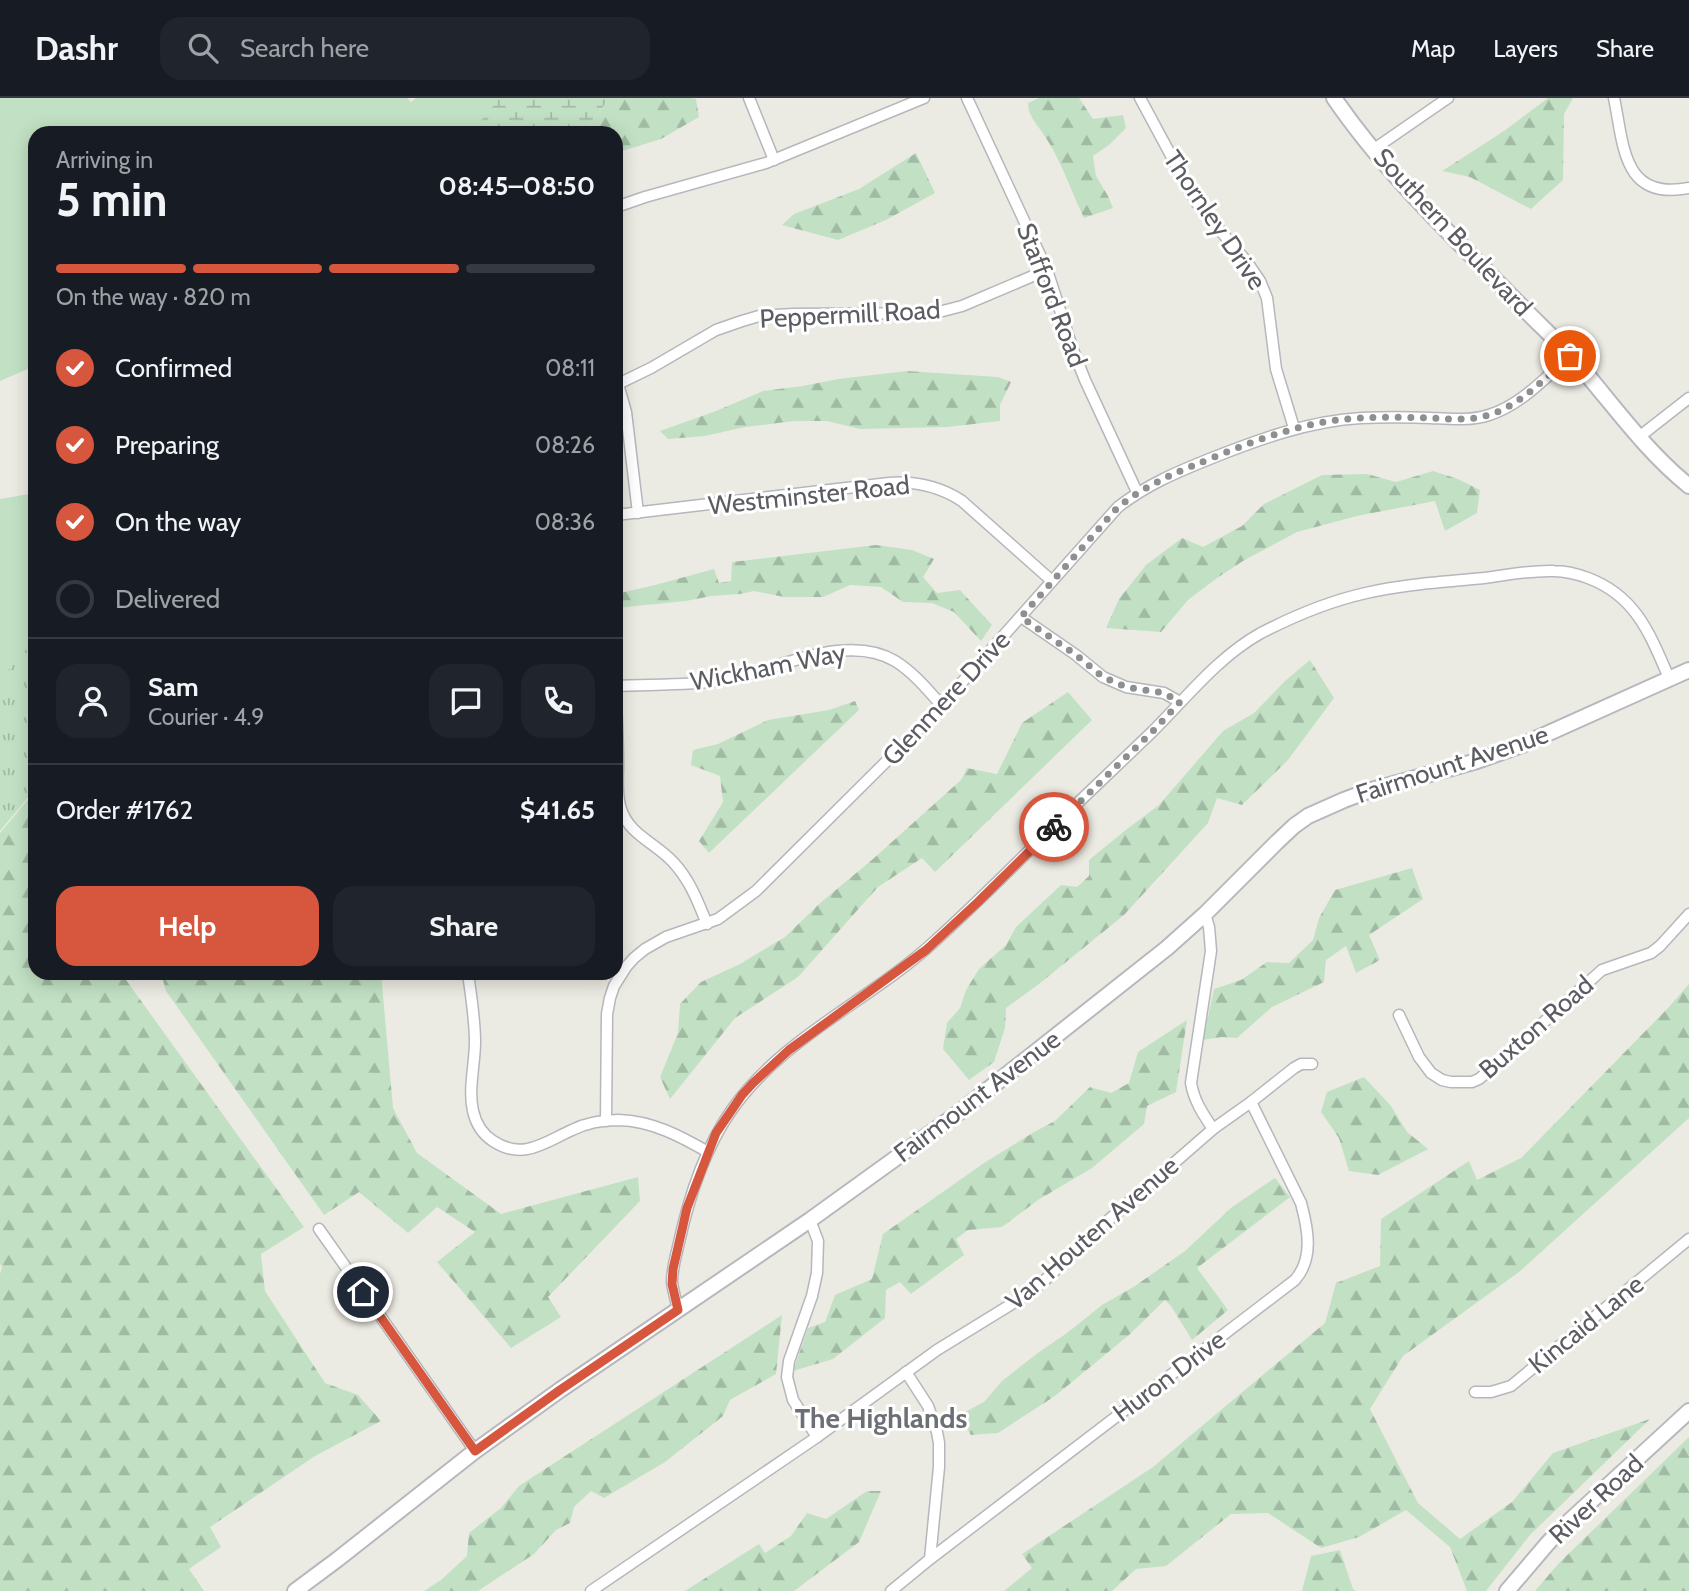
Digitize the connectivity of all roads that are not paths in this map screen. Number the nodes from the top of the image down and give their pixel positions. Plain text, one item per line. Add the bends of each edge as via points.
1 (749, 98) edge
2 (924, 98) edge
3 (967, 98) edge
4 (1140, 98) edge
5 (1334, 98) edge
6 (1448, 98) edge
7 (1614, 98) edge
8 (1374, 149) junction
9 (774, 160) junction
10 (1689, 188) edge
11 (623, 205) edge
12 (1047, 270) junction
13 (1570, 356) junction
14 (623, 379) edge
15 (1689, 398) edge
16 (623, 402) edge
17 (1294, 428) junction
18 (1639, 437) junction
19 (1689, 486) edge
20 (1137, 492) junction
21 (638, 513) junction
22 (623, 514) edge
23 (1052, 582) junction
24 (1021, 617) junction
25 (1689, 670) edge
26 (1669, 678) junction
27 (623, 686) edge
28 (1180, 702) junction
29 (942, 706) junction
30 (623, 813) edge
31 (1205, 914) junction
32 (1689, 914) edge
33 (707, 924) junction
34 (623, 972) edge
35 (469, 980) edge
36 (618, 980) edge
37 (1399, 1015) dead end
38 (1312, 1064) dead end
39 (1251, 1102) junction
40 (607, 1121) junction
41 (1213, 1129) junction
42 (708, 1152) junction
43 (810, 1220) junction
44 (319, 1229) dead end
45 (1689, 1239) edge
46 (678, 1310) junction
47 (906, 1372) junction
48 (1475, 1392) dead end
49 (1689, 1411) edge
50 (817, 1437) junction
51 (475, 1451) junction
52 (930, 1559) junction
53 (295, 1591) edge
54 (591, 1591) edge
55 (891, 1591) edge
56 (1507, 1591) edge

1 - 9 street
2 - 9 street
3 - 12 street, Stafford Road
4 - 17 street, Thornley Drive via 1196,202 1254,271 1264,290 1276,369
5 - 8 main road, Southern Boulevard
6 - 8 street
7 - 10 street via 1630,168 1659,189
8 - 13 main road, Southern Boulevard
9 - 11 street
12 - 14 street, Peppermill Road via 936,313 758,316 716,330 651,368
12 - 20 street, Stafford Road via 1077,360
13 - 17 street, Glenmere Drive via 1524,396 1488,416 1360,418
13 - 18 main road, Southern Boulevard
15 - 18 street
16 - 21 street
17 - 20 street, Glenmere Drive via 1163,477
18 - 19 main road, Southern Boulevard
20 - 23 street, Glenmere Drive via 1118,507
21 - 22 street, Westminster Road
21 - 23 street, Westminster Road via 889,483 927,485 962,501
23 - 24 street, Glenmere Drive
24 - 28 street via 1103,677 1126,687 1164,693
24 - 29 street, Glenmere Drive
25 - 26 main road, Fairmount Avenue
26 - 28 street via 1646,628 1627,602 1583,576 1540,571 1383,590 1324,606 1244,644
26 - 31 main road, Fairmount Avenue via 1522,745 1368,791 1308,816
27 - 29 street, Wickham Way via 715,681 851,650 894,660
28 - 42 street via 926,950 789,1050 753,1083 732,1108
29 - 33 street, Glenmere Drive via 756,891
30 - 33 street via 629,825 659,848 685,877
31 - 41 street via 1211,951 1191,1083 1199,1109
31 - 43 main road, Fairmount Avenue via 957,1114
32 - 37 street, Buxton Road via 1651,953 1602,970 1472,1082 1442,1080 1432,1073
33 - 34 street, Glenmere Drive via 666,937 645,949
35 - 40 street via 475,1028 472,1102 487,1137 506,1148 524,1150 573,1129
36 - 40 street, Glenmere Drive via 606,1030
38 - 39 street, Van Houten Avenue via 1294,1068
39 - 41 street, Van Houten Avenue
39 - 52 street, Huron Drive via 1301,1203 1308,1253 1301,1273
40 - 42 street via 662,1128
41 - 47 street, Van Houten Avenue via 1043,1282
42 - 46 street via 687,1208 673,1269
43 - 46 main road, Fairmount Avenue
43 - 50 street via 818,1241 817,1273 787,1377 793,1400
44 - 51 street
45 - 48 street, Kincaid Lane via 1511,1386
46 - 51 main road, Fairmount Avenue
47 - 50 street, Van Houten Avenue
47 - 52 street via 928,1406 939,1443
49 - 56 main road, River Road via 1564,1526
50 - 54 street, Van Houten Avenue
51 - 53 main road, Fairmount Avenue
52 - 55 street, Huron Drive

